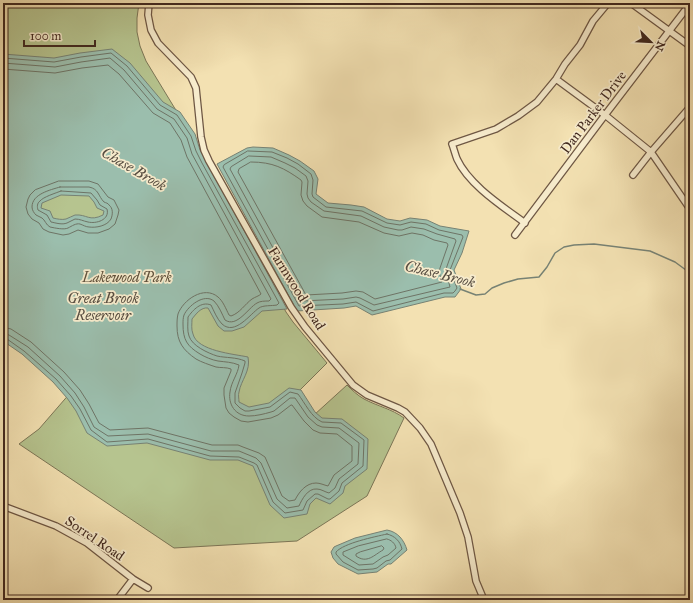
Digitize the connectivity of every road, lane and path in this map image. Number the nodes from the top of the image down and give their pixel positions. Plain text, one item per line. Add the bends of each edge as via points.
1 (149, 3) edge
2 (608, 3) edge
3 (632, 3) edge
4 (690, 3) edge
5 (670, 31) junction
6 (690, 46) edge
7 (556, 79) junction
8 (690, 107) edge
9 (605, 115) junction
10 (651, 152) junction
11 (633, 176) dead end
12 (690, 209) edge
13 (525, 223) junction
14 (516, 236) dead end
15 (3, 506) edge
16 (133, 579) junction
17 (148, 588) dead end
18 (117, 600) edge
19 (484, 600) edge

1 - 19 street, Farmwood Road via 151,30 158,43 191,77 196,88 204,150 291,307 353,385 367,395 405,412 431,444 468,537 476,581
2 - 7 street via 593,21
3 - 5 street
4 - 5 street, Dan Parker Drive
5 - 6 street
5 - 9 street, Dan Parker Drive
7 - 9 street
7 - 13 street via 537,102 518,116 496,129 452,144 470,179
8 - 10 street
9 - 10 street
9 - 13 street, Dan Parker Drive
10 - 11 street
10 - 12 street
13 - 14 street, Dan Parker Drive
15 - 16 street, Sorrel Road via 56,526 87,543
16 - 17 street, Sorrel Road
16 - 18 street

